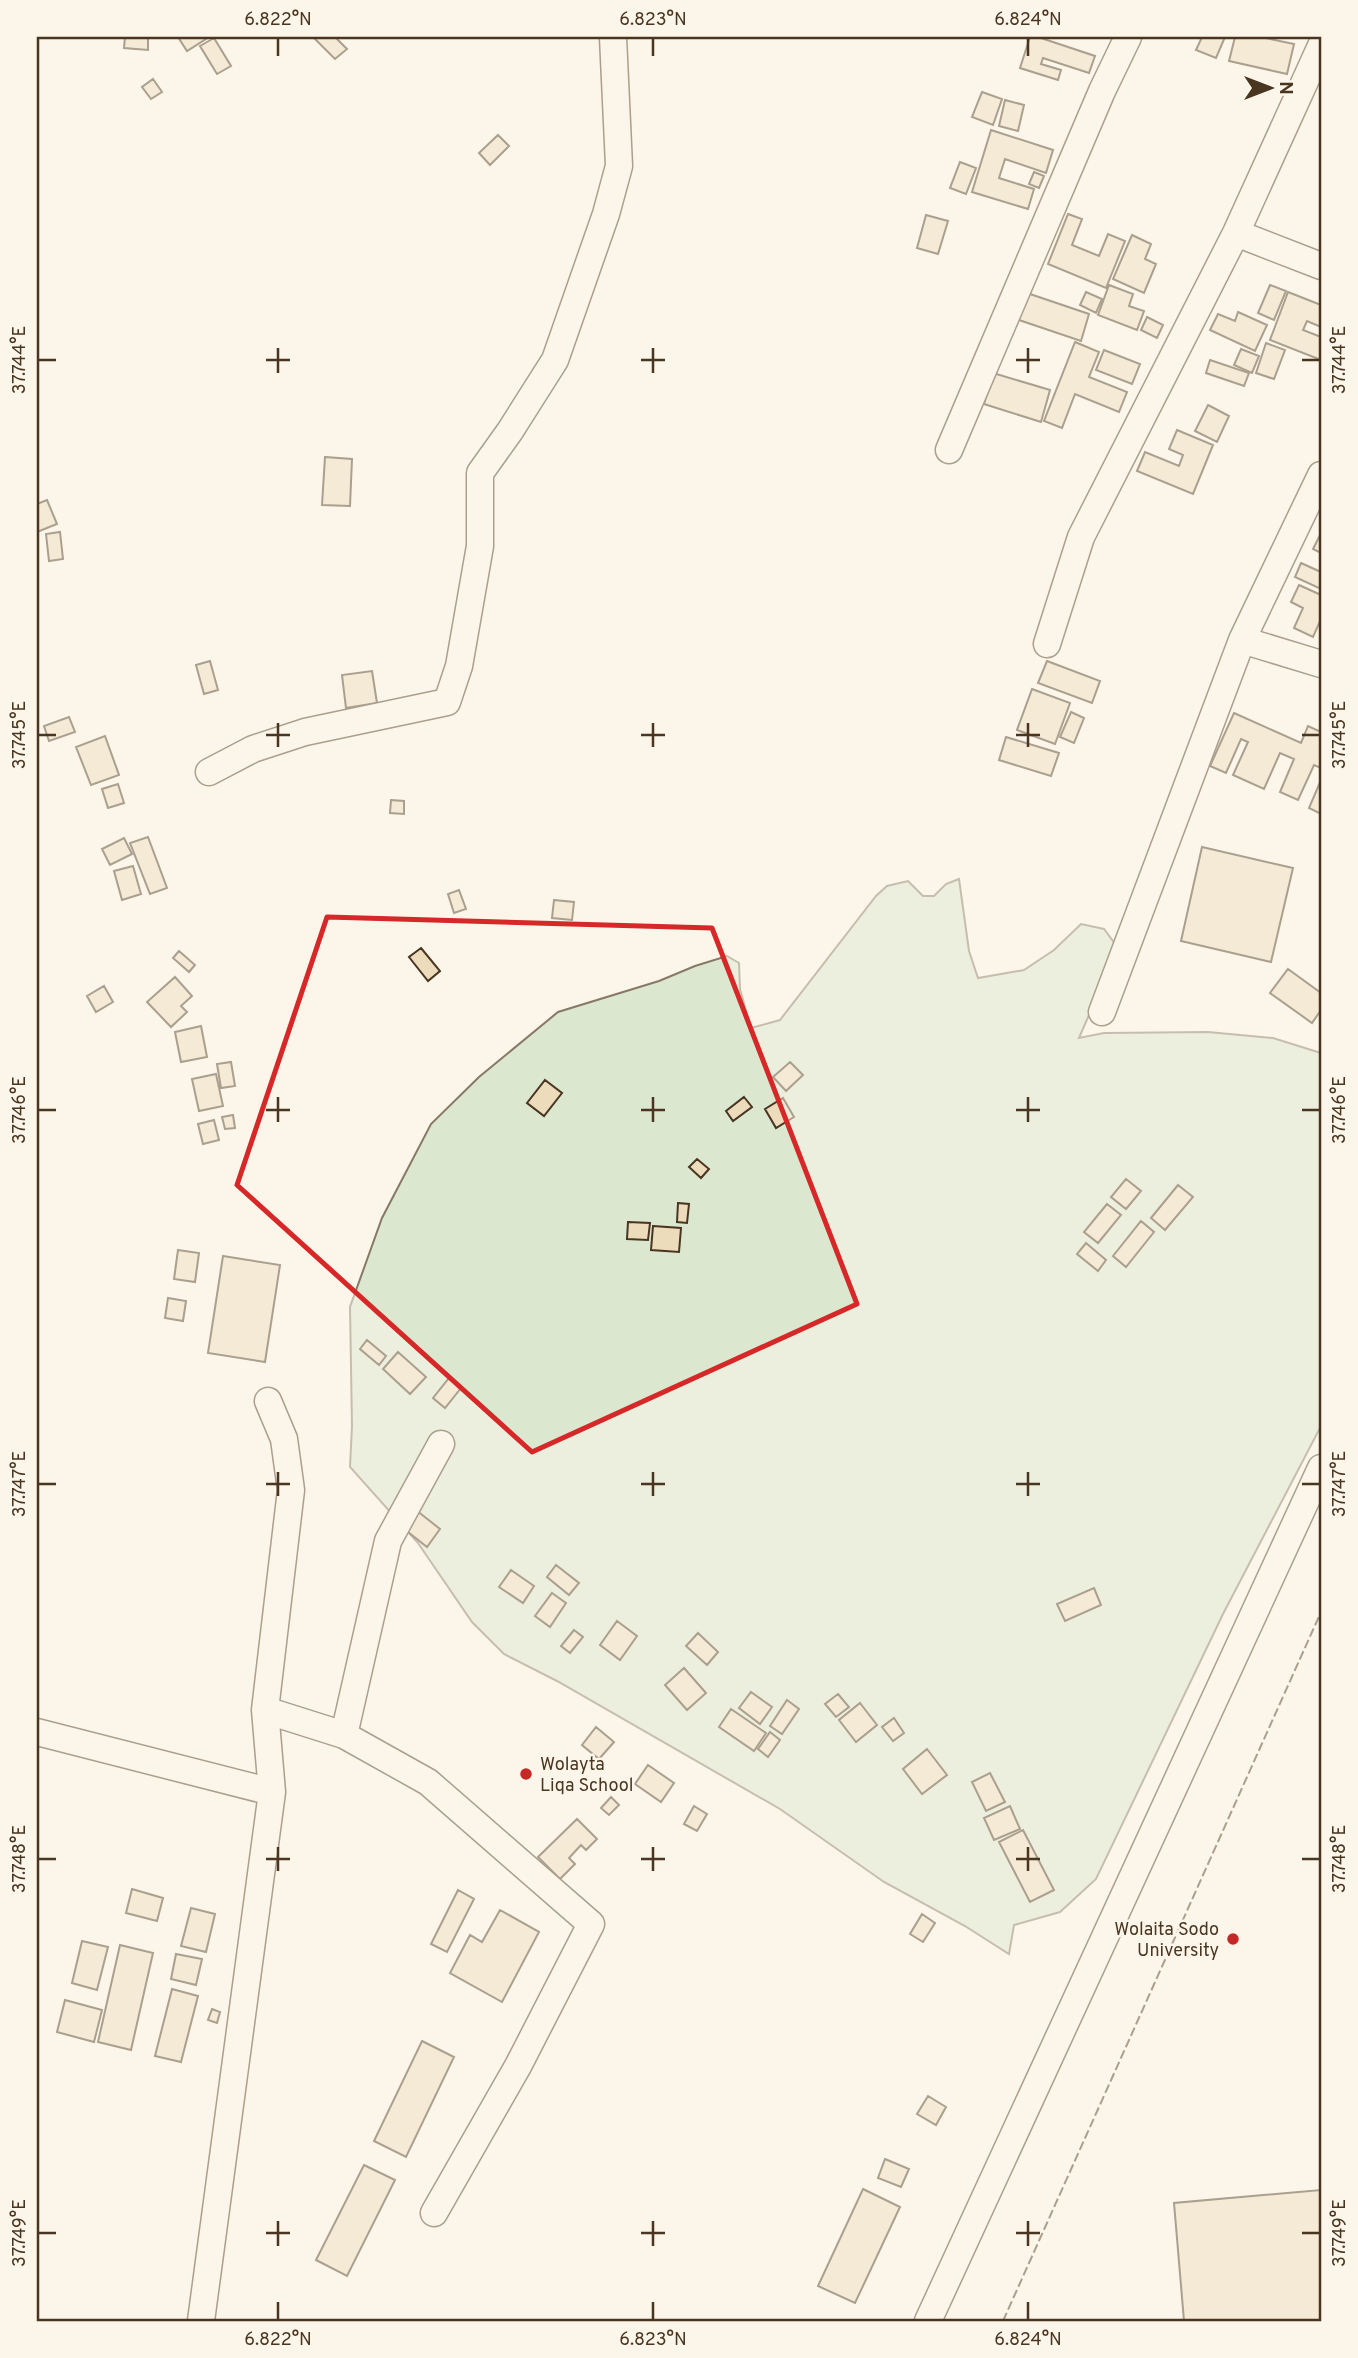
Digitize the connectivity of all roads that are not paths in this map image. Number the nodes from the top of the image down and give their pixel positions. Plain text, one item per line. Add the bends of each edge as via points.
1 (613, 37) edge
2 (1128, 37) edge
3 (1321, 46) edge
4 (1236, 233) junction
5 (1321, 266) edge
6 (949, 450) dead end
7 (1321, 475) edge
8 (1242, 640) junction
9 (1046, 644) dead end
10 (1321, 664) edge
11 (209, 772) dead end
12 (1102, 1012) dead end
13 (268, 1401) dead end
14 (441, 1444) dead end
15 (1321, 1468) edge
16 (265, 1710) junction
17 (37, 1732) edge
18 (344, 1735) junction
19 (272, 1792) junction
20 (434, 2213) dead end
21 (201, 2321) edge
22 (928, 2321) edge

1 - 11 street via 619,166 607,214 555,359 480,473 480,547 459,666 447,702 306,732 253,749
2 - 6 street
3 - 4 street
4 - 5 street
4 - 9 street via 1081,537
7 - 8 street
8 - 10 street
8 - 12 street
13 - 16 street via 284,1439 291,1490
14 - 18 street via 388,1541
15 - 22 street
16 - 18 street
16 - 19 street
17 - 19 street
18 - 20 street via 428,1782 591,1924 518,2066
19 - 21 street

